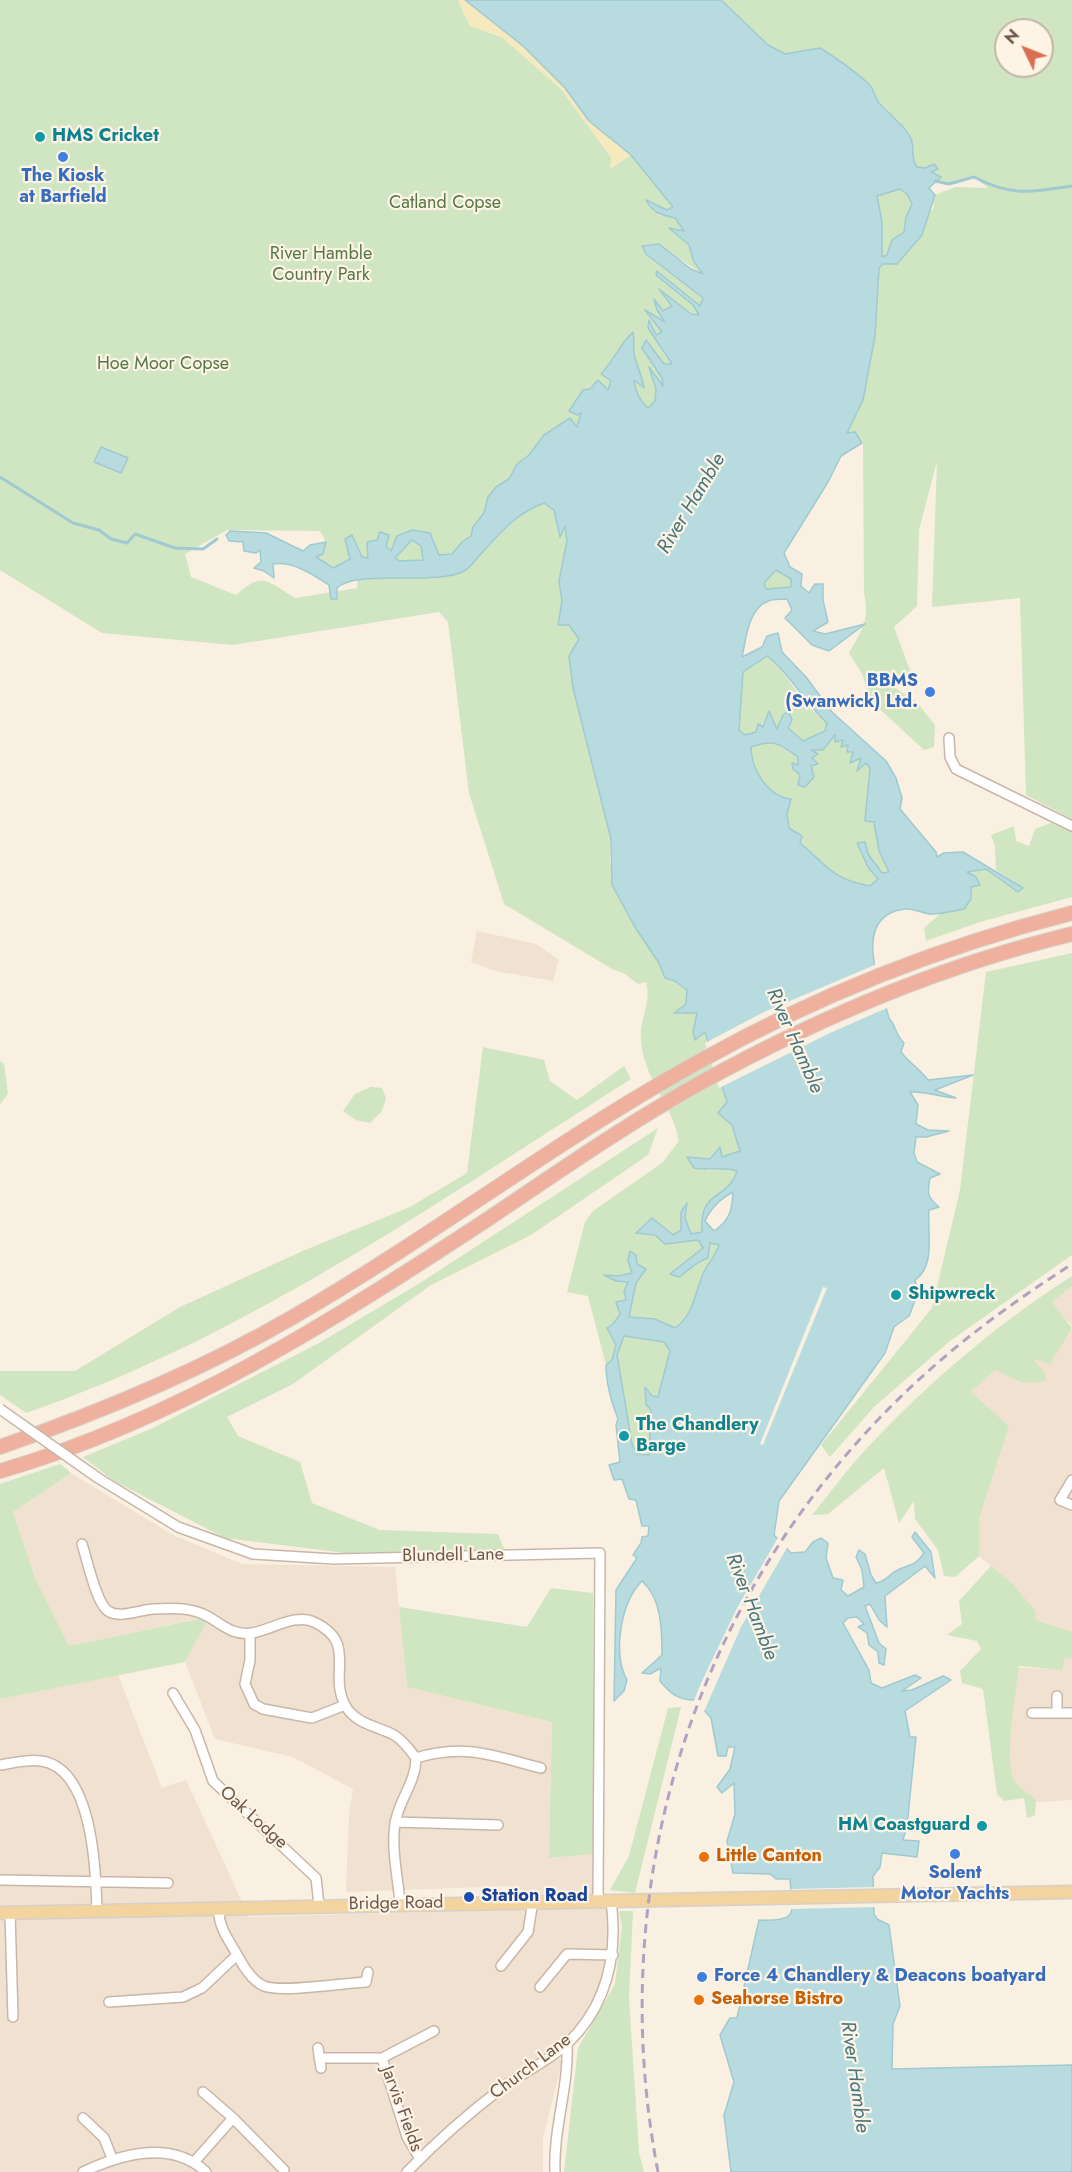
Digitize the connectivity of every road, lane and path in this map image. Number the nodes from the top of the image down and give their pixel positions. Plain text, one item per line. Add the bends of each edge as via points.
1 (949, 738) dead end
2 (1072, 825) edge
3 (1072, 913) edge
4 (1072, 934) edge
5 (0, 1409) edge
6 (0, 1447) edge
7 (0, 1471) edge
8 (1072, 1480) edge
9 (1072, 1505) edge
10 (82, 1544) dead end
11 (250, 1634) junction
12 (173, 1693) dead end
13 (1057, 1696) dead end
14 (345, 1705) junction
15 (1032, 1713) dead end
16 (1057, 1713) junction
17 (1072, 1713) edge
18 (416, 1758) junction
19 (0, 1765) edge
20 (541, 1768) dead end
21 (395, 1822) junction
22 (498, 1825) dead end
23 (0, 1880) edge
24 (96, 1882) junction
25 (168, 1883) dead end
26 (1072, 1892) edge
27 (604, 1900) junction
28 (533, 1901) junction
29 (400, 1903) junction
30 (319, 1905) junction
31 (219, 1908) junction
32 (97, 1911) junction
33 (5, 1913) edge
34 (237, 1955) junction
35 (613, 1955) junction
36 (500, 1966) dead end
37 (368, 1972) dead end
38 (540, 1987) dead end
39 (109, 2002) dead end
40 (13, 2017) dead end
41 (433, 2020) dead end
42 (567, 2044) junction
43 (319, 2058) dead end
44 (382, 2058) junction
45 (203, 2092) dead end
46 (98, 2116) dead end
47 (233, 2118) junction
48 (112, 2158) junction
49 (287, 2159) dead end
50 (420, 2159) junction
51 (195, 2161) junction
52 (83, 2172) edge
53 (206, 2172) edge
54 (407, 2172) edge
55 (555, 2172) edge

1 - 2 street via 956,769
3 - 6 highway via 949,949 778,1020 634,1099 291,1319 166,1383
4 - 7 highway via 955,968 777,1044 645,1116 375,1293 200,1394 76,1447
5 - 27 street, Blundell Lane, bridge via 98,1478 178,1527 253,1554 334,1559 600,1553
8 - 9 street via 1060,1500
10 - 11 street via 100,1602 107,1611 118,1615 185,1610
11 - 14 street via 297,1620 311,1620 326,1629 340,1648 340,1692
11 - 14 street via 245,1684 254,1704 312,1718
12 - 30 street, Oak Lodge via 195,1730 213,1782 316,1878
13 - 16 street
14 - 18 street via 366,1724 402,1741
15 - 16 street
16 - 17 street
18 - 20 street via 441,1750 471,1750
18 - 21 street via 416,1771
19 - 24 street via 41,1760 66,1772 89,1828
21 - 22 street
21 - 29 street
23 - 24 street
24 - 25 street
24 - 32 street
26 - 27 main road, Bridge Road
27 - 28 main road, Bridge Road
27 - 35 street, Church Lane via 615,1930
28 - 29 main road, Bridge Road
28 - 36 street via 528,1932
29 - 30 main road, Bridge Road
30 - 31 main road, Bridge Road
31 - 32 main road, Bridge Road
31 - 34 street via 218,1922
32 - 33 main road, Bridge Road
33 - 40 street
34 - 37 street via 253,1978 283,1992 366,1982
34 - 39 street via 202,1988 183,1997 119,1997
35 - 38 street via 567,1954
35 - 42 street, Church Lane via 599,1998
41 - 44 street, Jarvis Fields via 436,2033
42 - 50 street, Church Lane via 502,2088 444,2134
42 - 55 street via 568,2061 554,2144
43 - 44 street, Jarvis Fields
44 - 50 street, Jarvis Fields via 407,2137
45 - 47 street via 208,2103
46 - 48 street via 87,2121 111,2149
47 - 49 street via 281,2168
47 - 51 street
48 - 51 street via 165,2152
48 - 52 street
50 - 54 street, Church Lane
51 - 53 street

